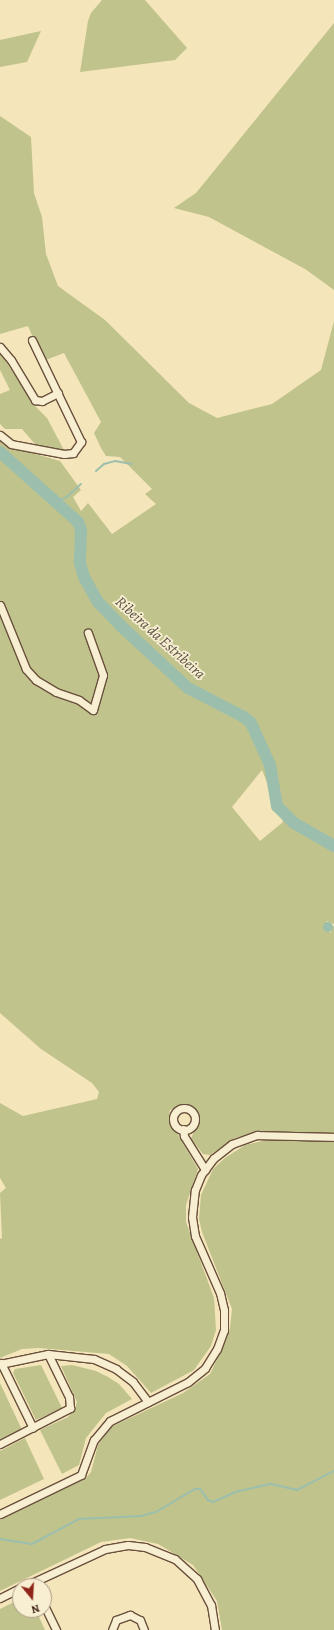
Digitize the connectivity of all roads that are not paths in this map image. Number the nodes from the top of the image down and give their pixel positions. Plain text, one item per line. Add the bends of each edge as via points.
1 (32, 340) dead end
2 (0, 347) edge
3 (58, 393) junction
4 (0, 435) edge
5 (0, 605) edge
6 (88, 633) dead end
7 (183, 1129) dead end
8 (334, 1137) edge
9 (205, 1170) junction
10 (48, 1354) junction
11 (1, 1364) edge
12 (148, 1402) junction
13 (33, 1428) junction
14 (0, 1444) edge
15 (0, 1514) edge
16 (46, 1578) edge
17 (12, 1592) edge
18 (0, 1598) edge
19 (50, 1618) edge
20 (56, 1630) edge
21 (112, 1630) edge
22 (144, 1630) edge
23 (214, 1630) edge

1 - 3 street
2 - 3 street via 12,360 35,400 42,401
3 - 4 street via 81,439 73,453 64,454 11,444
5 - 6 street via 26,669 31,675 56,692 79,700 93,710 103,675
7 - 9 street via 184,1136
8 - 9 street via 260,1135 246,1138 219,1154
9 - 12 street via 194,1197 193,1227 220,1293 224,1310 224,1330 217,1349 204,1368 188,1382
10 - 11 street
10 - 12 street via 79,1356 104,1363 133,1382
10 - 13 street via 71,1404 68,1411
11 - 13 street
12 - 15 street via 110,1421 102,1428 94,1440 81,1475
13 - 14 street
16 - 23 street via 98,1551 112,1547 137,1546 161,1552 175,1559 202,1586 211,1605
17 - 18 street
19 - 20 street
21 - 22 street via 116,1620 130,1615 140,1620

